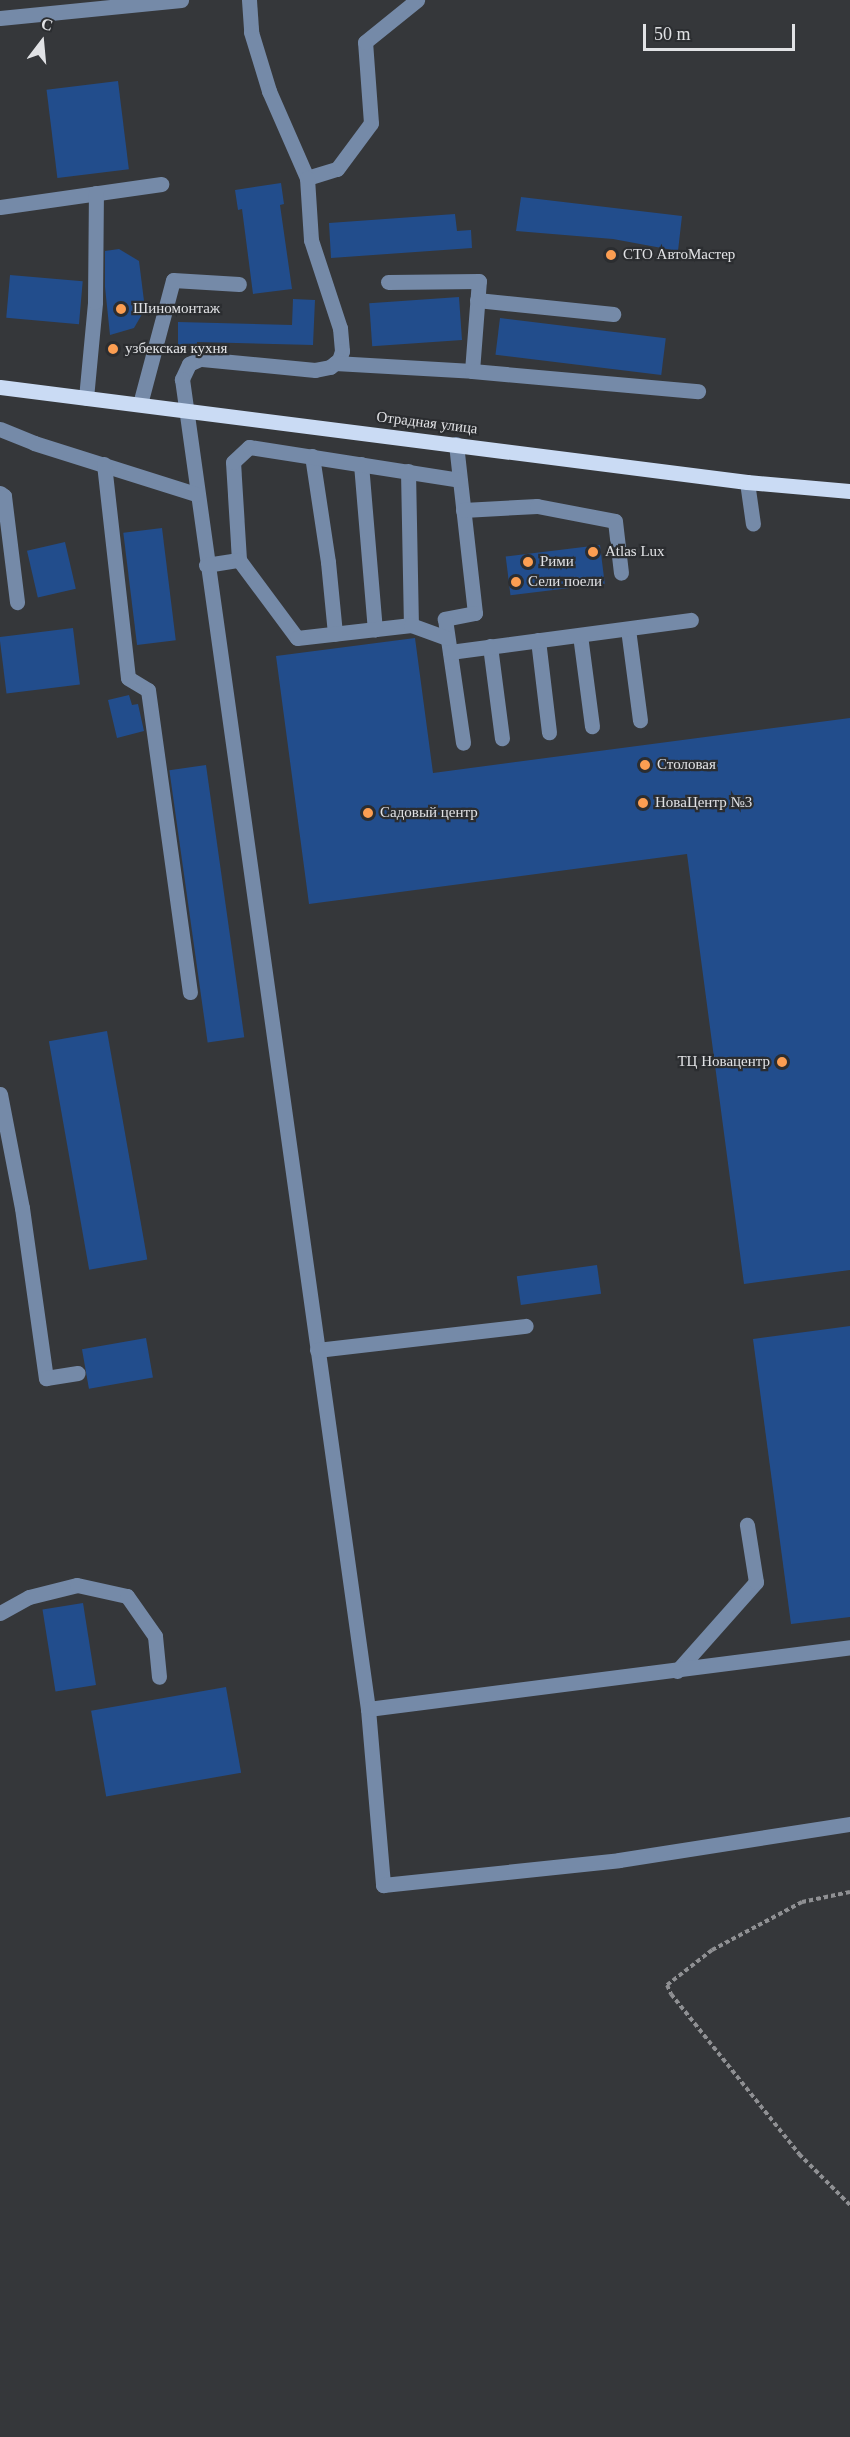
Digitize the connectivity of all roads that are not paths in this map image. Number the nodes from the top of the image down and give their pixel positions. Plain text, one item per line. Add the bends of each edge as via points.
1 (181, 0) edge
2 (238, 0) edge
3 (417, 0) edge
4 (249, 6) edge
5 (0, 18) edge
6 (307, 178) junction
7 (161, 184) dead end
8 (96, 193) junction
9 (0, 207) edge
10 (388, 282) dead end
11 (239, 284) dead end
12 (477, 300) junction
13 (613, 314) dead end
14 (335, 363) junction
15 (472, 371) junction
16 (0, 387) edge
17 (698, 391) dead end
18 (86, 398) junction
19 (140, 404) junction
20 (186, 410) junction
21 (0, 429) edge
22 (456, 444) junction
23 (312, 456) junction
24 (362, 464) junction
25 (104, 465) junction
26 (408, 471) junction
27 (459, 480) junction
28 (747, 482) junction
29 (850, 491) edge
30 (0, 493) edge
31 (196, 494) junction
32 (463, 510) junction
33 (753, 524) dead end
34 (240, 560) junction
35 (206, 565) junction
36 (621, 573) dead end
37 (17, 602) dead end
38 (691, 620) dead end
39 (411, 625) junction
40 (628, 628) junction
41 (375, 629) junction
42 (335, 634) junction
43 (580, 635) junction
44 (538, 640) junction
45 (448, 645) junction
46 (490, 646) junction
47 (640, 720) dead end
48 (592, 726) dead end
49 (549, 732) dead end
50 (502, 738) dead end
51 (463, 743) dead end
52 (190, 992) dead end
53 (0, 1094) edge
54 (526, 1326) dead end
55 (317, 1350) junction
56 (78, 1373) dead end
57 (747, 1525) dead end
58 (0, 1613) edge
59 (850, 1647) edge
60 (677, 1671) junction
61 (159, 1677) dead end
62 (368, 1709) junction
63 (850, 1824) edge

1 - 5 lane
2 - 4 lane
3 - 6 lane via 364,42 371,123 337,169
4 - 6 lane via 251,32 269,91
6 - 14 lane via 311,240 340,328 342,351
7 - 8 lane
8 - 9 lane
8 - 18 lane via 95,302
10 - 12 lane via 479,281
11 - 19 lane via 173,280
12 - 13 lane
12 - 15 lane
14 - 15 lane
14 - 20 lane via 315,370 194,360 183,373
15 - 17 lane
16 - 18 main road, Отрадная улица
18 - 19 main road, Отрадная улица
19 - 20 main road, Отрадная улица
20 - 22 main road, Отрадная улица
20 - 31 lane
21 - 25 lane
22 - 27 lane
22 - 28 main road, Отрадная улица
23 - 24 lane
23 - 34 lane via 249,447 233,462
23 - 42 lane
24 - 26 lane
24 - 41 lane
25 - 31 lane
25 - 52 lane via 128,678 148,690
26 - 27 lane
26 - 39 lane
27 - 32 lane
28 - 29 main road, Отрадная улица
28 - 33 lane
30 - 37 lane via 4,496
31 - 35 lane
32 - 36 lane via 537,506 615,521
32 - 45 lane via 475,613 445,619
34 - 35 lane
34 - 42 lane via 297,638
35 - 55 lane
38 - 40 lane
39 - 41 lane
39 - 45 lane
40 - 43 lane
40 - 47 lane
41 - 42 lane
43 - 44 lane
43 - 48 lane
44 - 46 lane
44 - 49 lane
45 - 46 lane
45 - 51 lane
46 - 50 lane
53 - 56 lane via 22,1208 46,1378
54 - 55 lane
55 - 62 lane
57 - 60 lane via 756,1582
58 - 61 lane via 29,1597 77,1585 127,1596 155,1636
59 - 60 lane
60 - 62 lane
62 - 63 lane via 383,1885 619,1860

